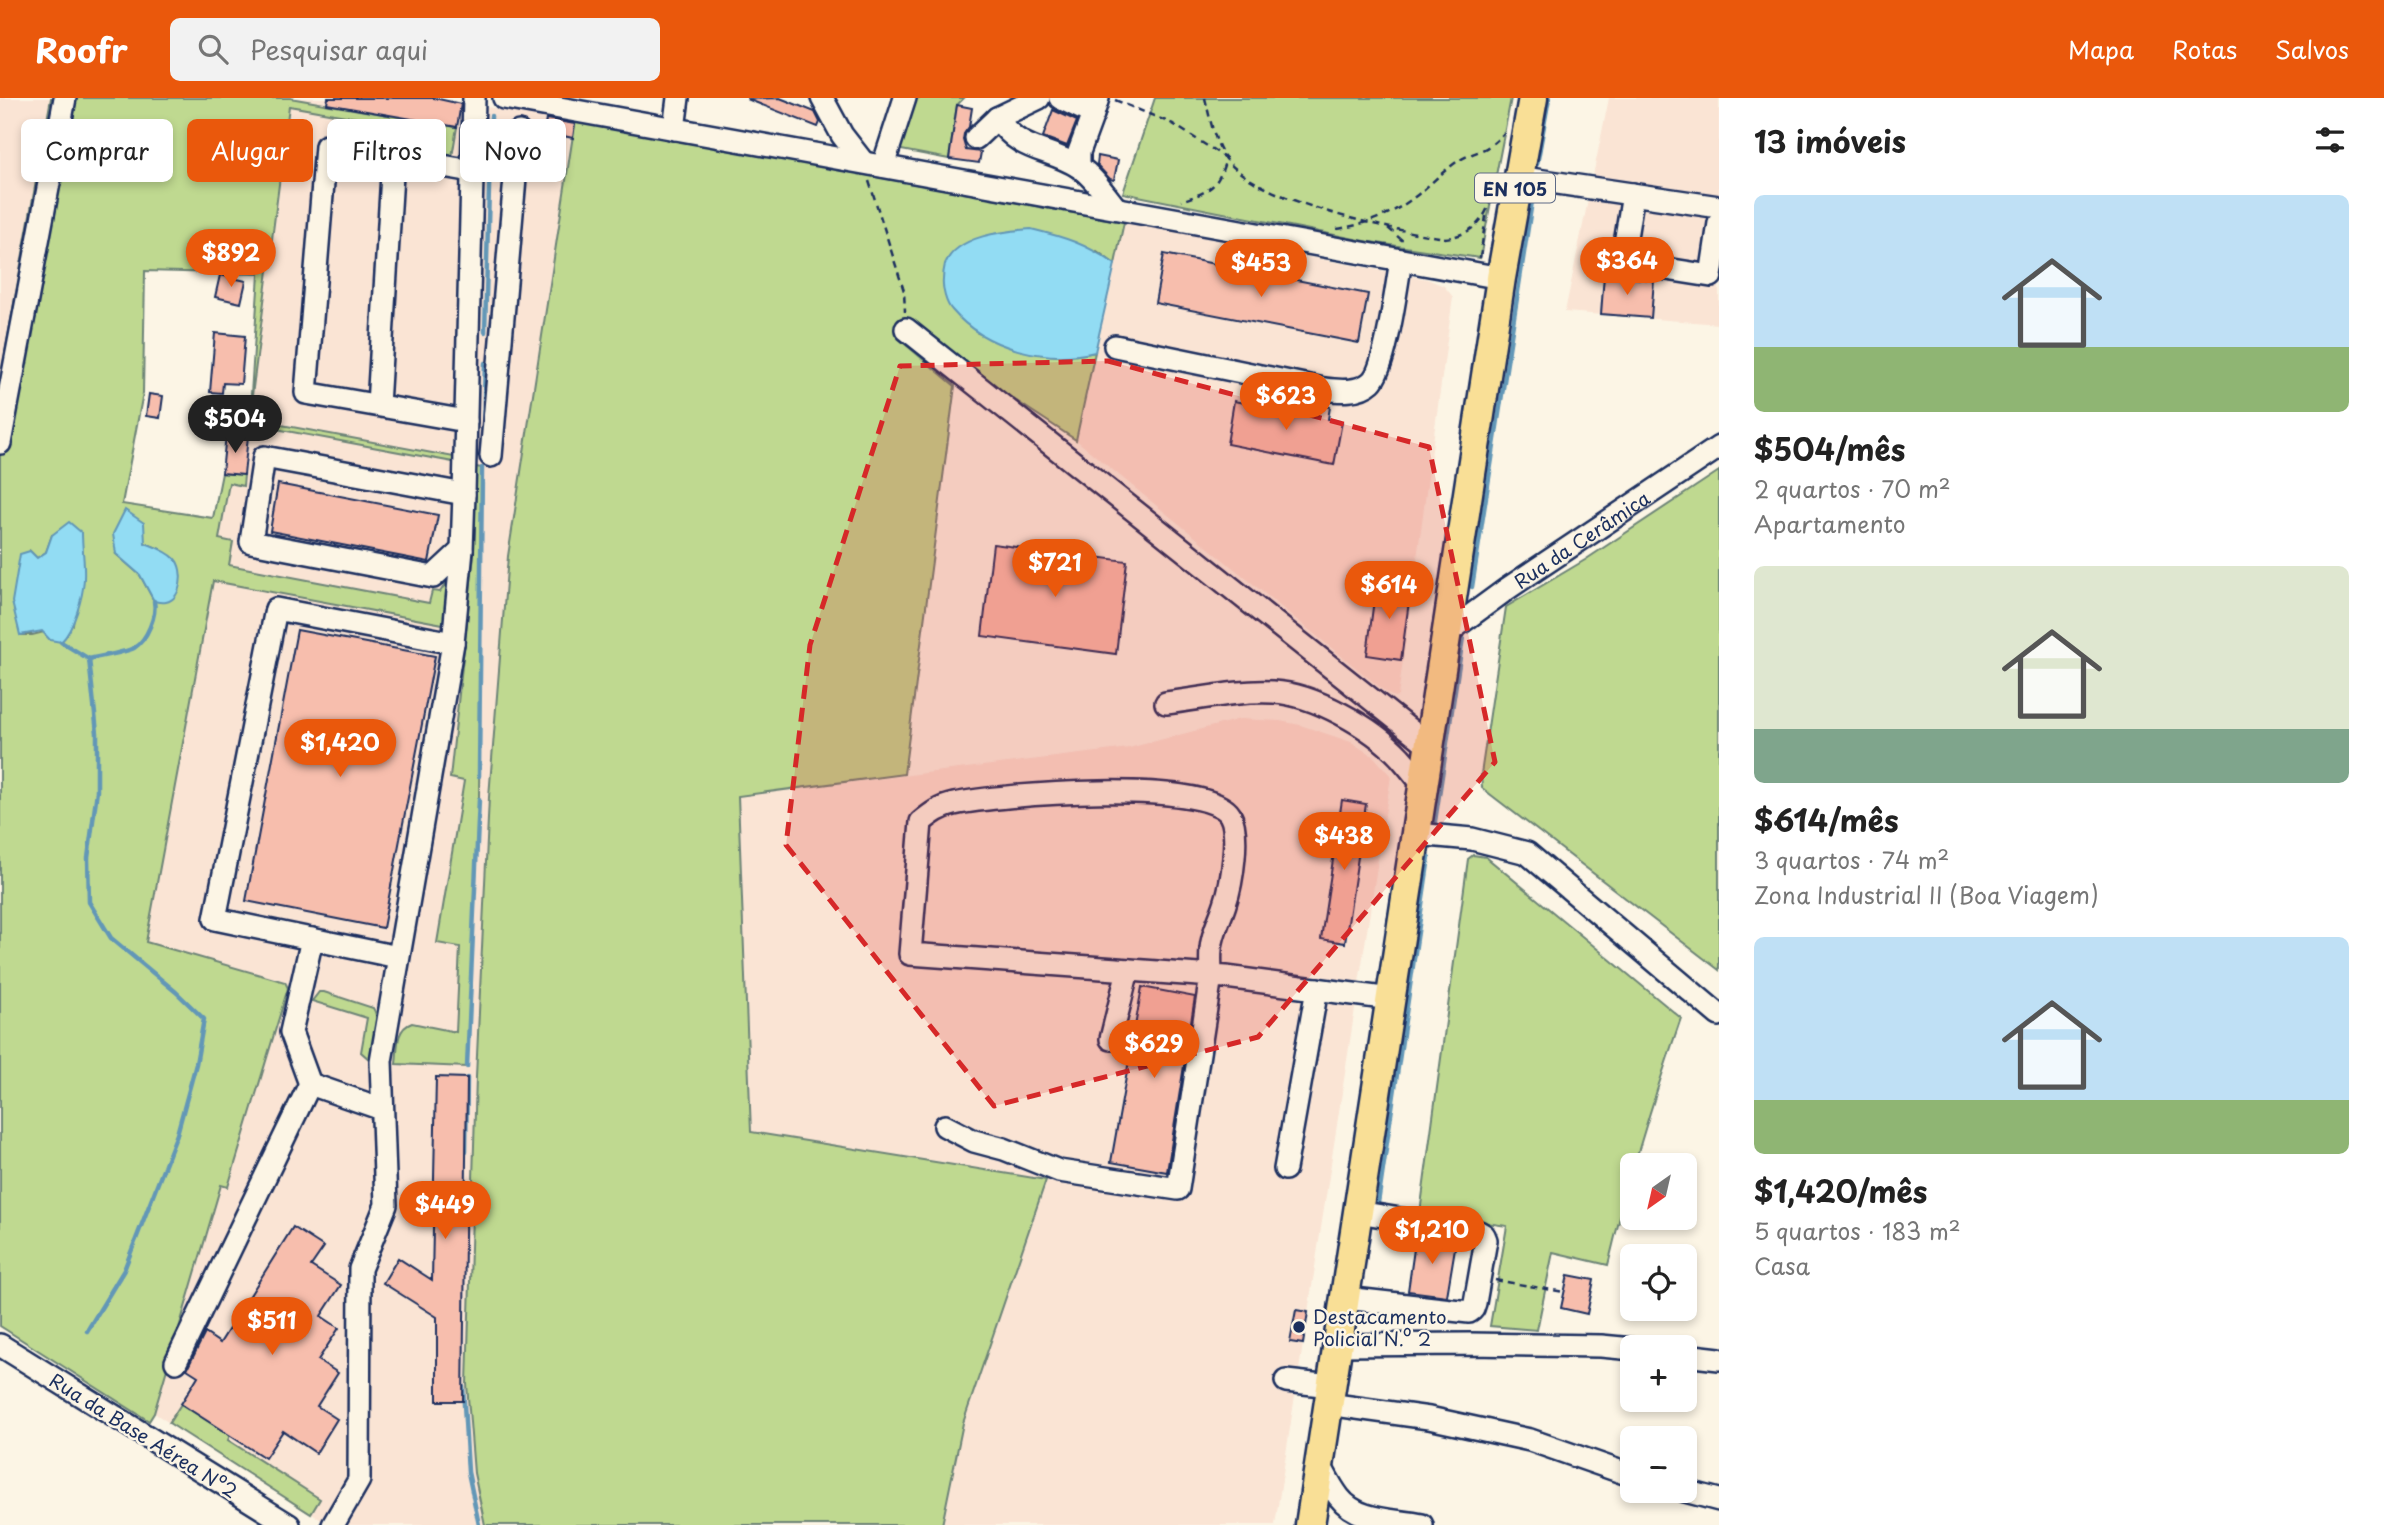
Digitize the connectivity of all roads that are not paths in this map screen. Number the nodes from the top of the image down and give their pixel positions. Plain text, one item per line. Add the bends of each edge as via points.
1 (65, 98) edge
2 (474, 98) edge
3 (504, 98) edge
4 (678, 98) edge
5 (822, 98) edge
6 (905, 98) edge
7 (1039, 98) edge
8 (1060, 98) edge
9 (1532, 98) edge
10 (1096, 106) edge
11 (997, 118) junction
12 (473, 119) edge
13 (674, 129) junction
14 (976, 138) dead end
15 (327, 146) edge
16 (873, 164) junction
17 (1079, 167) junction
18 (1506, 181) junction
19 (392, 182) edge
20 (472, 182) edge
21 (515, 182) edge
22 (1633, 194) junction
23 (1719, 207) edge
24 (1116, 208) junction
25 (1719, 223) edge
26 (1401, 260) junction
27 (1489, 276) junction
28 (906, 330) road end
29 (1115, 346) dead end
30 (468, 351) junction
31 (501, 355) junction
32 (378, 405) junction
33 (466, 421) junction
34 (0, 443) edge
35 (1719, 447) edge
36 (491, 456) dead end
37 (464, 494) junction
38 (462, 550) junction
39 (1447, 633) junction
40 (453, 643) junction
41 (1167, 703) dead end
42 (1430, 746) junction
43 (1424, 786) junction
44 (1416, 834) junction
45 (312, 939) junction
46 (398, 957) junction
47 (1128, 970) junction
48 (1211, 976) junction
49 (1317, 989) junction
50 (1391, 999) junction
51 (1719, 1015) edge
52 (1111, 1039) dead end
53 (310, 1084) junction
54 (383, 1109) junction
55 (946, 1126) dead end
56 (1285, 1169) dead end
57 (1358, 1212) junction
58 (1345, 1298) junction
59 (0, 1345) edge
60 (1337, 1345) junction
61 (1620, 1348) edge
62 (1697, 1356) edge
63 (1719, 1359) edge
64 (176, 1362) dead end
65 (1286, 1381) dead end
66 (1330, 1395) junction
67 (1319, 1463) junction
68 (1620, 1471) edge
69 (1697, 1494) edge
70 (1719, 1500) edge
71 (289, 1525) edge
72 (333, 1525) edge
73 (1310, 1525) edge
74 (1422, 1525) edge

1 - 34 street
2 - 12 street
3 - 13 street
4 - 13 street
5 - 16 street via 842,135
6 - 16 street
7 - 11 street
8 - 10 street
9 - 18 main road, EN 105
10 - 17 street via 1079,152
11 - 14 street
11 - 17 street via 1018,140
13 - 16 street
15 - 32 street via 306,393
16 - 24 street
17 - 24 street
18 - 22 street
18 - 27 main road, EN 105
19 - 32 street
20 - 30 street
21 - 31 street
22 - 23 street
22 - 25 street via 1622,262 1711,276
24 - 26 street
26 - 27 street
26 - 29 street via 1381,365 1371,383 1362,387 1324,389
27 - 39 main road, EN 105
28 - 42 street
30 - 31 street
30 - 33 street
31 - 36 street
32 - 33 street
33 - 37 street
35 - 39 street, Rua da Cerâmica
37 - 38 street
37 - 38 street via 264,457 251,542 433,577
38 - 40 street
39 - 42 main road, EN 105
40 - 45 street via 276,609 215,919
40 - 46 street
41 - 43 street via 1274,692 1306,699 1371,732 1399,755
42 - 43 main road, EN 105
43 - 44 main road, EN 105
44 - 50 main road, EN 105
44 - 51 street via 1472,839 1527,853
45 - 46 street
45 - 53 street via 291,1032
46 - 54 street via 381,1061
47 - 48 street
47 - 48 street via 910,954 922,822 934,811 952,805 1053,793 1164,794 1217,803 1234,824 1234,838 1230,884 1211,950
47 - 52 street
48 - 49 street
48 - 55 street via 1178,1189 1059,1171 974,1141
49 - 50 street
49 - 56 street
50 - 57 main road, EN 105
53 - 54 street
53 - 64 street
54 - 72 street via 386,1205 360,1269 359,1480
57 - 58 main road, EN 105
57 - 58 street via 1479,1232 1486,1240 1475,1303 1469,1312
58 - 60 main road, EN 105
59 - 71 street, Rua da Base Aérea Nº2
60 - 61 street
60 - 66 main road, EN 105
62 - 63 street
65 - 66 street
66 - 67 main road, EN 105
66 - 68 street via 1530,1440
67 - 73 main road, EN 105
67 - 74 street via 1351,1510
69 - 70 street

